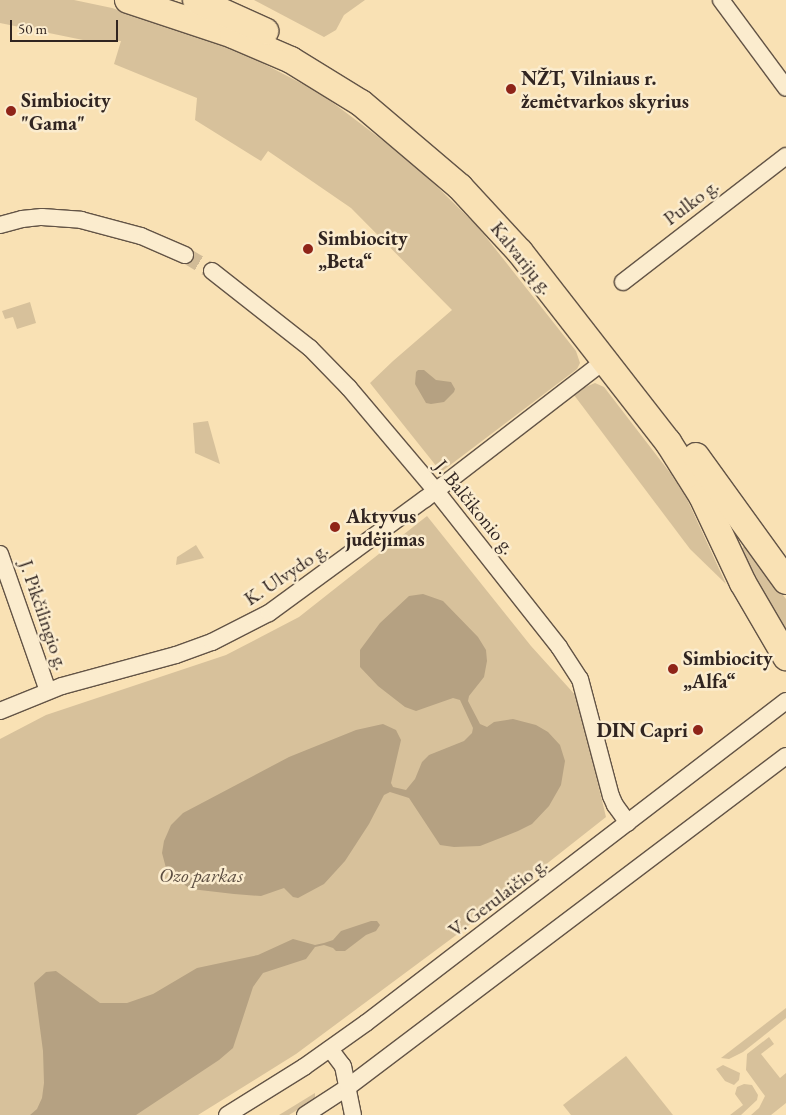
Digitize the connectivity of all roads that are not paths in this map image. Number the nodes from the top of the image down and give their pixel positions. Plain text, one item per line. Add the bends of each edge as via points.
1 (128, 0) edge
2 (196, 0) edge
3 (721, 0) edge
4 (786, 88) edge
5 (786, 156) edge
6 (0, 225) edge
7 (185, 255) tunnel mouth
8 (212, 271) tunnel mouth
9 (623, 282) dead end
10 (604, 361) junction
11 (436, 491) junction
12 (0, 554) edge
13 (786, 581) edge
14 (786, 657) edge
15 (48, 691) junction
16 (786, 701) edge
17 (0, 711) edge
18 (786, 756) edge
19 (628, 823) junction
20 (330, 1048) junction
21 (348, 1087) junction
22 (227, 1115) edge
23 (304, 1115) edge
24 (353, 1115) edge

1 - 10 main road, Kalvarijų g. via 233,35 291,60 361,103 430,159 490,218
2 - 13 main road, Kalvarijų g. via 272,34 330,66 431,142 476,184 523,233 567,289 689,446
3 - 4 street
5 - 9 street, Pulko g.
6 - 7 street via 42,217 81,220 141,236
8 - 11 street, J. Balčikonio g. via 310,348 349,388
10 - 11 street, K. Ulvydo g.
10 - 14 main road, Kalvarijų g. via 690,475 743,583
11 - 15 street, K. Ulvydo g. via 293,597 240,629 176,656
11 - 19 street, J. Balčikonio g. via 575,669 615,805
12 - 15 street, J. Pikčilingio g.
15 - 17 street, K. Ulvydo g.
16 - 19 street, V. Gerulaičio g.
18 - 21 street
19 - 20 street, V. Gerulaičio g. via 366,1024
20 - 21 street via 343,1066
20 - 22 street, V. Gerulaičio g.
21 - 23 street
21 - 24 street

